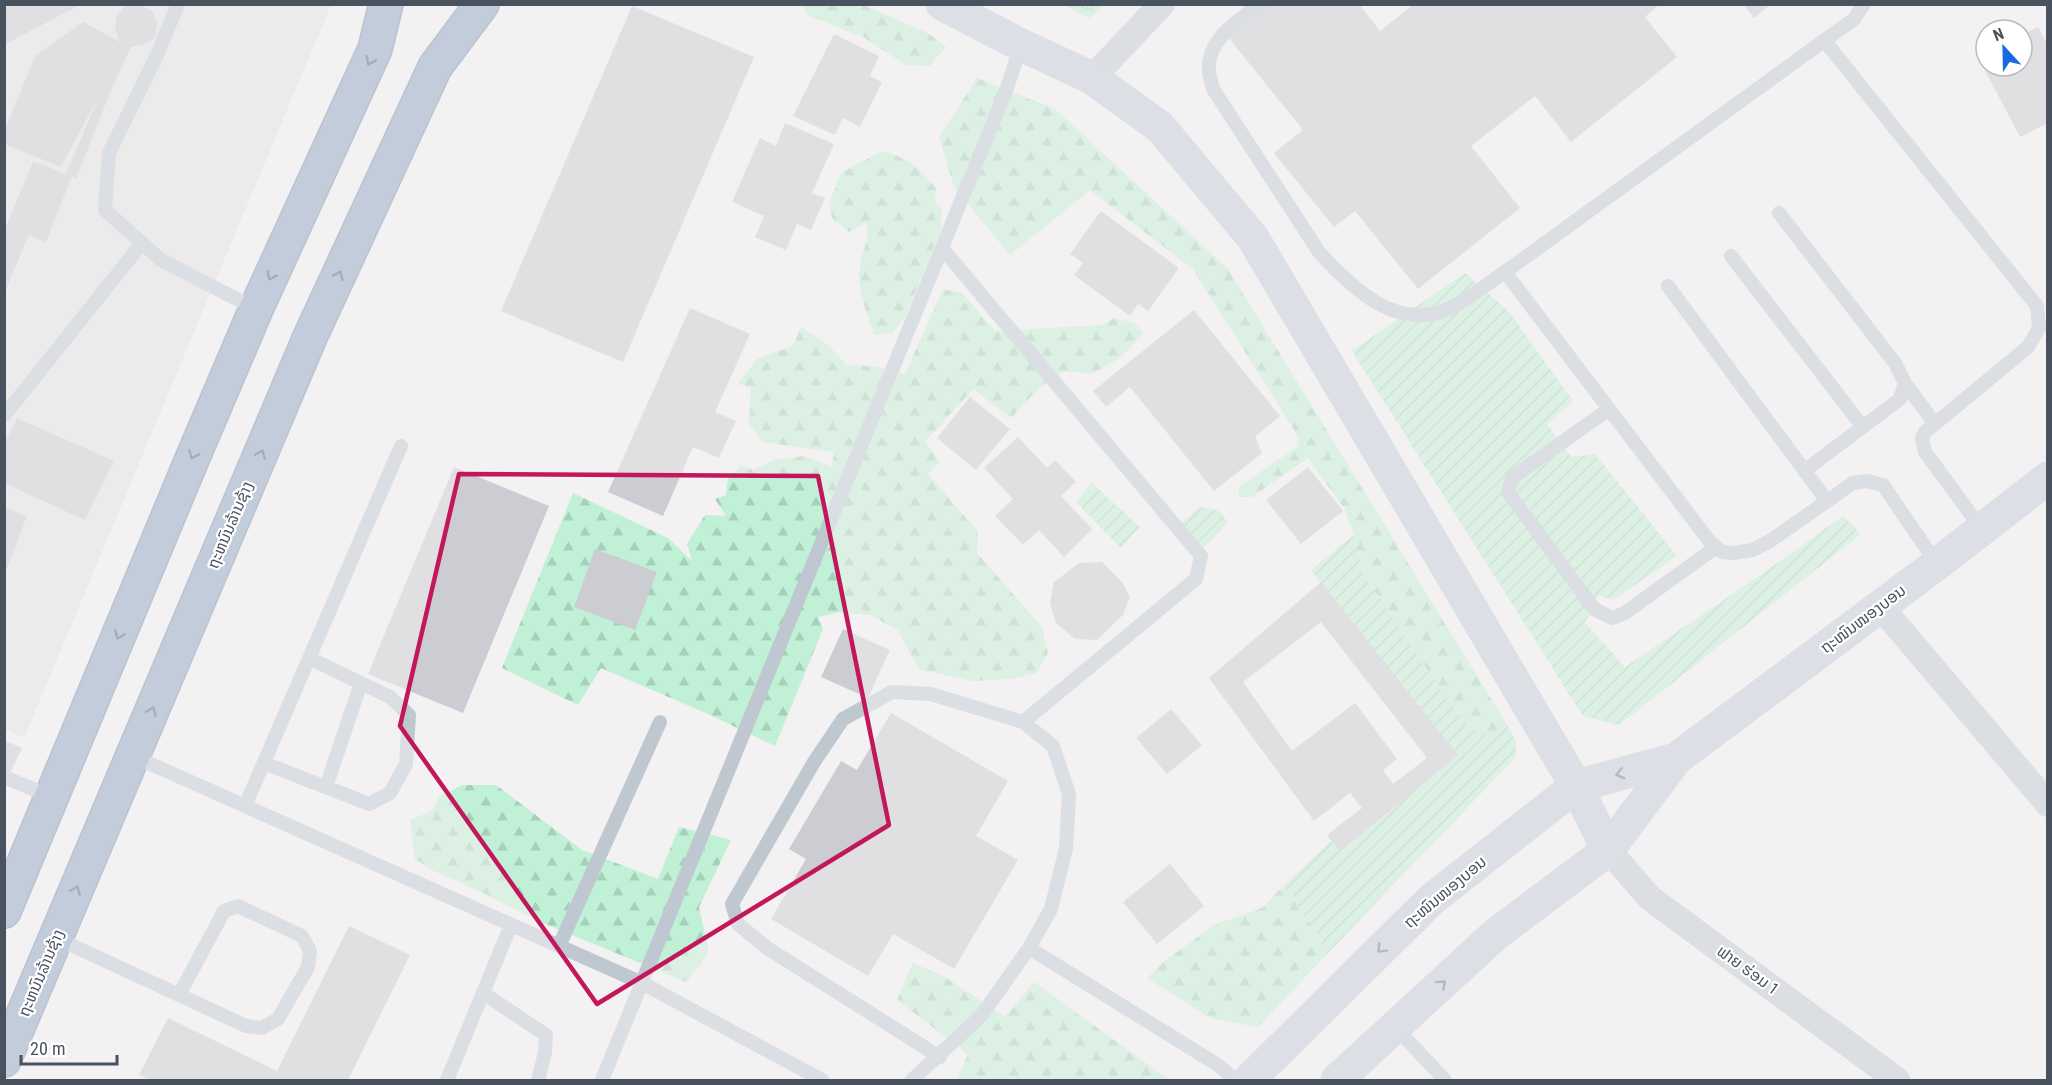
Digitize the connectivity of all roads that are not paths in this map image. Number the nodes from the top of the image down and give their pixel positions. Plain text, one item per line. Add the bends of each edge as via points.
1 (178, 4) edge
2 (386, 4) edge
3 (482, 4) edge
4 (942, 4) edge
5 (1162, 4) edge
6 (1260, 4) edge
7 (1864, 4) edge
8 (1824, 40) junction
9 (1021, 45) junction
10 (1092, 78) junction
11 (1779, 213) dead end
12 (142, 243) junction
13 (942, 248) junction
14 (1731, 256) dead end
15 (1504, 272) junction
16 (1668, 286) dead end
17 (256, 309) junction
18 (1905, 383) junction
19 (1609, 409) junction
20 (4, 416) edge
21 (1935, 424) junction
22 (1863, 427) junction
23 (401, 446) dead end
24 (1804, 471) junction
25 (2048, 478) edge
26 (1827, 501) junction
27 (1981, 528) junction
28 (1716, 547) junction
29 (1937, 564) junction
30 (1880, 606) junction
31 (309, 658) junction
32 (361, 683) junction
33 (660, 722) dead end
34 (1023, 722) junction
35 (133, 756) junction
36 (1676, 759) junction
37 (264, 763) junction
38 (4, 777) edge
39 (1576, 786) junction
40 (326, 787) junction
41 (52, 797) junction
42 (2048, 804) edge
43 (245, 806) junction
44 (1608, 850) junction
45 (4, 911) edge
46 (511, 925) junction
47 (56, 938) junction
48 (559, 946) junction
49 (1029, 948) junction
50 (642, 983) junction
51 (483, 993) junction
52 (179, 995) junction
53 (1395, 1027) junction
54 (940, 1056) junction
55 (4, 1060) edge
56 (447, 1080) edge
57 (538, 1080) edge
58 (602, 1080) edge
59 (822, 1080) edge
60 (912, 1080) edge
61 (1235, 1080) edge
62 (1249, 1080) edge
63 (1338, 1080) edge
64 (1445, 1080) edge
65 (1897, 1080) edge

1 - 12 lane via 109,153 105,210
2 -> 17 highway via 375,49
35 -> 3 highway, ຖະຫນົນລ້ານຊ້າງ via 315,326 435,67
4 - 9 street
5 - 10 street
6 - 15 lane via 1217,42 1208,69 1213,89 1319,252 1356,289 1401,314 1427,316 1454,306
7 - 8 lane via 1854,19
8 - 15 lane
8 - 21 lane via 2037,306 2038,328 2028,348
9 - 10 street
9 - 13 lane
10 - 39 street via 1160,127 1252,238
11 - 18 lane via 1895,363
12 - 17 lane via 161,260
12 - 20 lane
13 - 34 lane via 1201,556 1196,579
13 - 50 lane
14 - 22 lane
15 - 19 lane
16 - 24 lane
17 -> 41 highway
18 - 21 lane
18 - 22 lane via 1900,399
19 - 28 lane
19 - 28 lane via 1512,478 1508,492 1594,609 1612,618 1624,614
21 - 27 lane via 1922,438 1925,452
22 - 24 lane
23 - 31 lane
24 - 26 lane
25 - 27 street, ຖະໜົນໜອງບອນ
26 - 28 lane via 1753,550 1733,553
26 - 29 lane via 1861,480 1883,485
27 - 29 street, ຖະໜົນໜອງບອນ
29 - 30 street, ຖະໜົນໜອງບອນ
30 - 36 street, ຖະໜົນໜອງບອນ
30 - 42 street
31 - 32 lane
31 - 37 lane
32 - 40 lane
32 - 40 lane via 390,697 409,715 406,764 390,793 369,804
33 - 48 lane
34 - 49 lane via 1053,746 1069,794 1066,849 1051,909
34 - 54 lane via 931,694 892,692 843,719 732,904 738,924 766,948
35 - 43 lane
47 -> 35 highway, ຖະຫນົນລ້ານຊ້າງ
36 -> 39 street, ຖະໜົນໜອງບອນ
36 - 44 street, ຖະໜົນໜອງບອນ
37 - 40 lane
37 - 43 lane
38 - 41 lane
39 - 44 street
39 -> 62 street, ຖະໜົນໜອງບອນ via 1431,900
41 - 45 highway
43 - 46 lane
53 -> 44 street, ຖະໜົນໜອງບອນ via 1496,934
44 - 65 street, ຟາຍ ຮ່ອມ 1 via 1650,898
46 - 48 lane
46 - 51 lane
47 - 52 lane
47 - 55 highway, ຖະຫນົນລ້ານຊ້າງ
48 - 50 lane
49 - 54 lane via 981,1016
49 - 61 lane via 1218,1065
50 - 58 lane
50 - 59 lane
51 - 56 lane
51 - 57 lane via 546,1035
52 - 52 lane via 246,1026 262,1028 278,1019 308,967 310,951 302,936 238,906 224,911
53 - 63 street, ຖະໜົນໜອງບອນ
53 - 64 lane
54 - 60 lane

